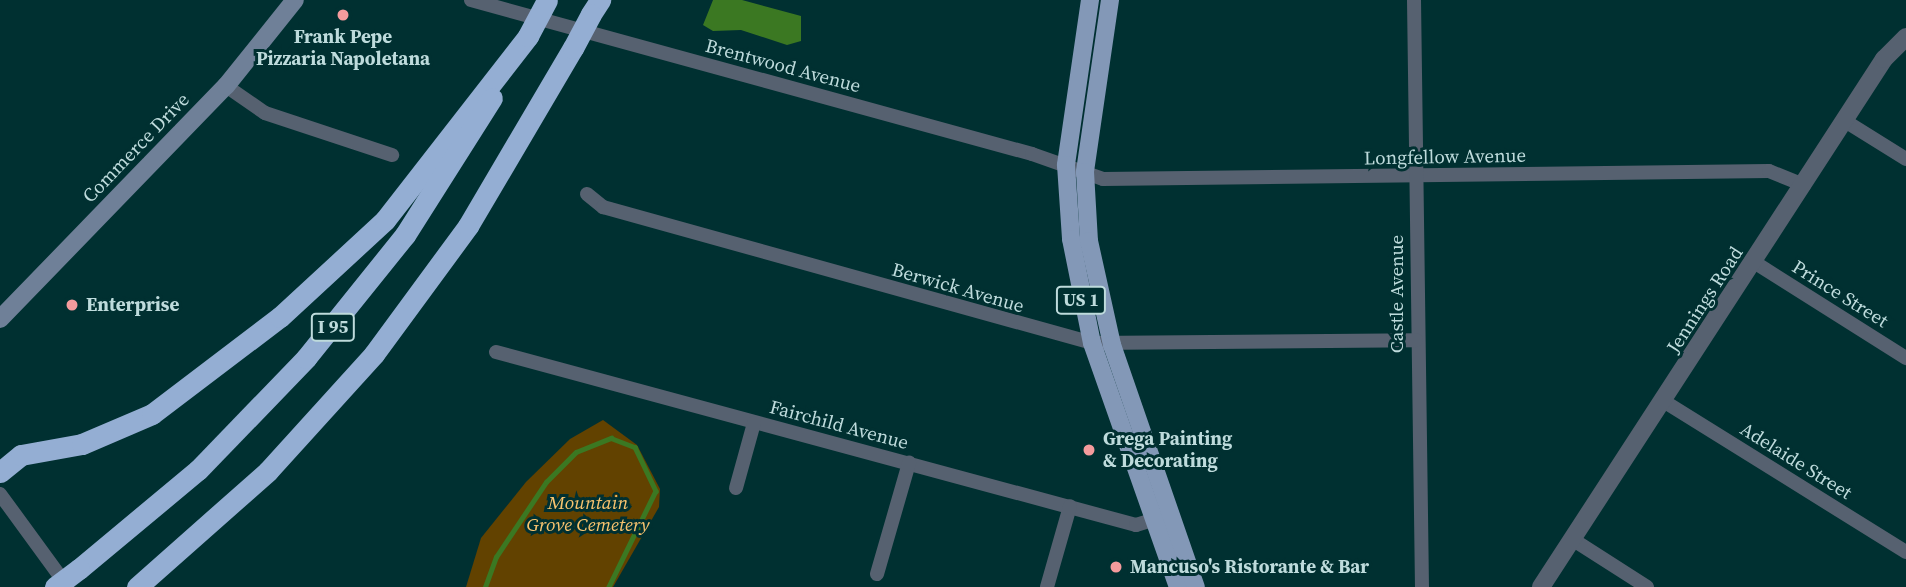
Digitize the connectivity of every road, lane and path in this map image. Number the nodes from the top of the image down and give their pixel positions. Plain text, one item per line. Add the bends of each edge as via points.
1 (295, 0) edge
2 (471, 0) edge
3 (548, 0) edge
4 (1090, 0) edge
5 (1110, 0) edge
6 (1414, 0) edge
7 (597, 5) edge
8 (528, 36) junction
9 (1906, 37) edge
10 (226, 86) junction
11 (1845, 121) junction
12 (392, 155) dead end
13 (1906, 159) edge
14 (1066, 165) junction
15 (1085, 172) junction
16 (1417, 176) junction
17 (1804, 185) junction
18 (587, 194) dead end
19 (1754, 262) junction
20 (0, 318) edge
21 (1416, 340) junction
22 (1092, 343) junction
23 (1112, 345) junction
24 (496, 352) dead end
25 (1906, 358) edge
26 (1665, 402) junction
27 (754, 423) junction
28 (38, 452) junction
29 (0, 453) edge
30 (909, 463) junction
31 (0, 472) edge
32 (736, 488) dead end
33 (0, 494) edge
34 (1070, 506) junction
35 (1163, 517) junction
36 (1573, 539) junction
37 (191, 543) junction
38 (1906, 552) edge
39 (877, 574) dead end
40 (74, 578) edge
41 (55, 587) edge
42 (137, 587) edge
43 (145, 587) edge
44 (1047, 587) edge
45 (1178, 587) edge
46 (1196, 587) edge
47 (1422, 587) edge
48 (1541, 587) edge
49 (1647, 587) edge

1 - 10 main road, Commerce Drive
2 - 14 street, Brentwood Avenue
3 - 8 highway, I 95, bridge
4 - 14 main road, US 1
5 - 15 main road, US 1
6 - 16 street, Castle Avenue
7 - 37 highway, I 95, bridge via 468,226 407,313 305,433
8 - 28 highway via 385,220 314,289 152,414 105,436
8 - 40 highway, I 95 via 433,195 340,319 198,470
9 - 11 street, Jennings Road
10 - 12 street via 265,113
10 - 20 main road, Commerce Drive
11 - 13 street
11 - 17 street, Jennings Road
14 - 15 street, Brentwood Avenue
14 - 22 main road, US 1 via 1071,239
15 - 16 street, Longfellow Avenue via 1104,179
15 - 23 main road, US 1 via 1089,241
16 - 17 street, Longfellow Avenue via 1769,171
16 - 21 street, Castle Avenue
17 - 19 street, Jennings Road
18 - 22 street, Berwick Avenue via 603,207
19 - 25 street, Prince Street
19 - 26 street, Jennings Road
21 - 23 street, Berwick Avenue
21 - 47 street, Castle Avenue
22 - 23 street, Berwick Avenue
22 - 35 main road, US 1
23 - 35 main road, US 1
24 - 27 street, Fairchild Avenue
26 - 36 street, Jennings Road
26 - 38 street, Adelaide Street
27 - 30 street, Fairchild Avenue
27 - 32 street
28 - 29 highway
28 - 31 highway via 13,458
30 - 34 street, Fairchild Avenue
30 - 39 street
33 - 40 street
34 - 35 street, Fairchild Avenue via 1136,525
34 - 44 street
35 - 45 main road, US 1
35 - 46 main road, US 1
36 - 48 street, Jennings Road
36 - 49 street
37 - 42 highway, I 95
37 - 43 highway
40 - 41 highway, I 95, bridge

